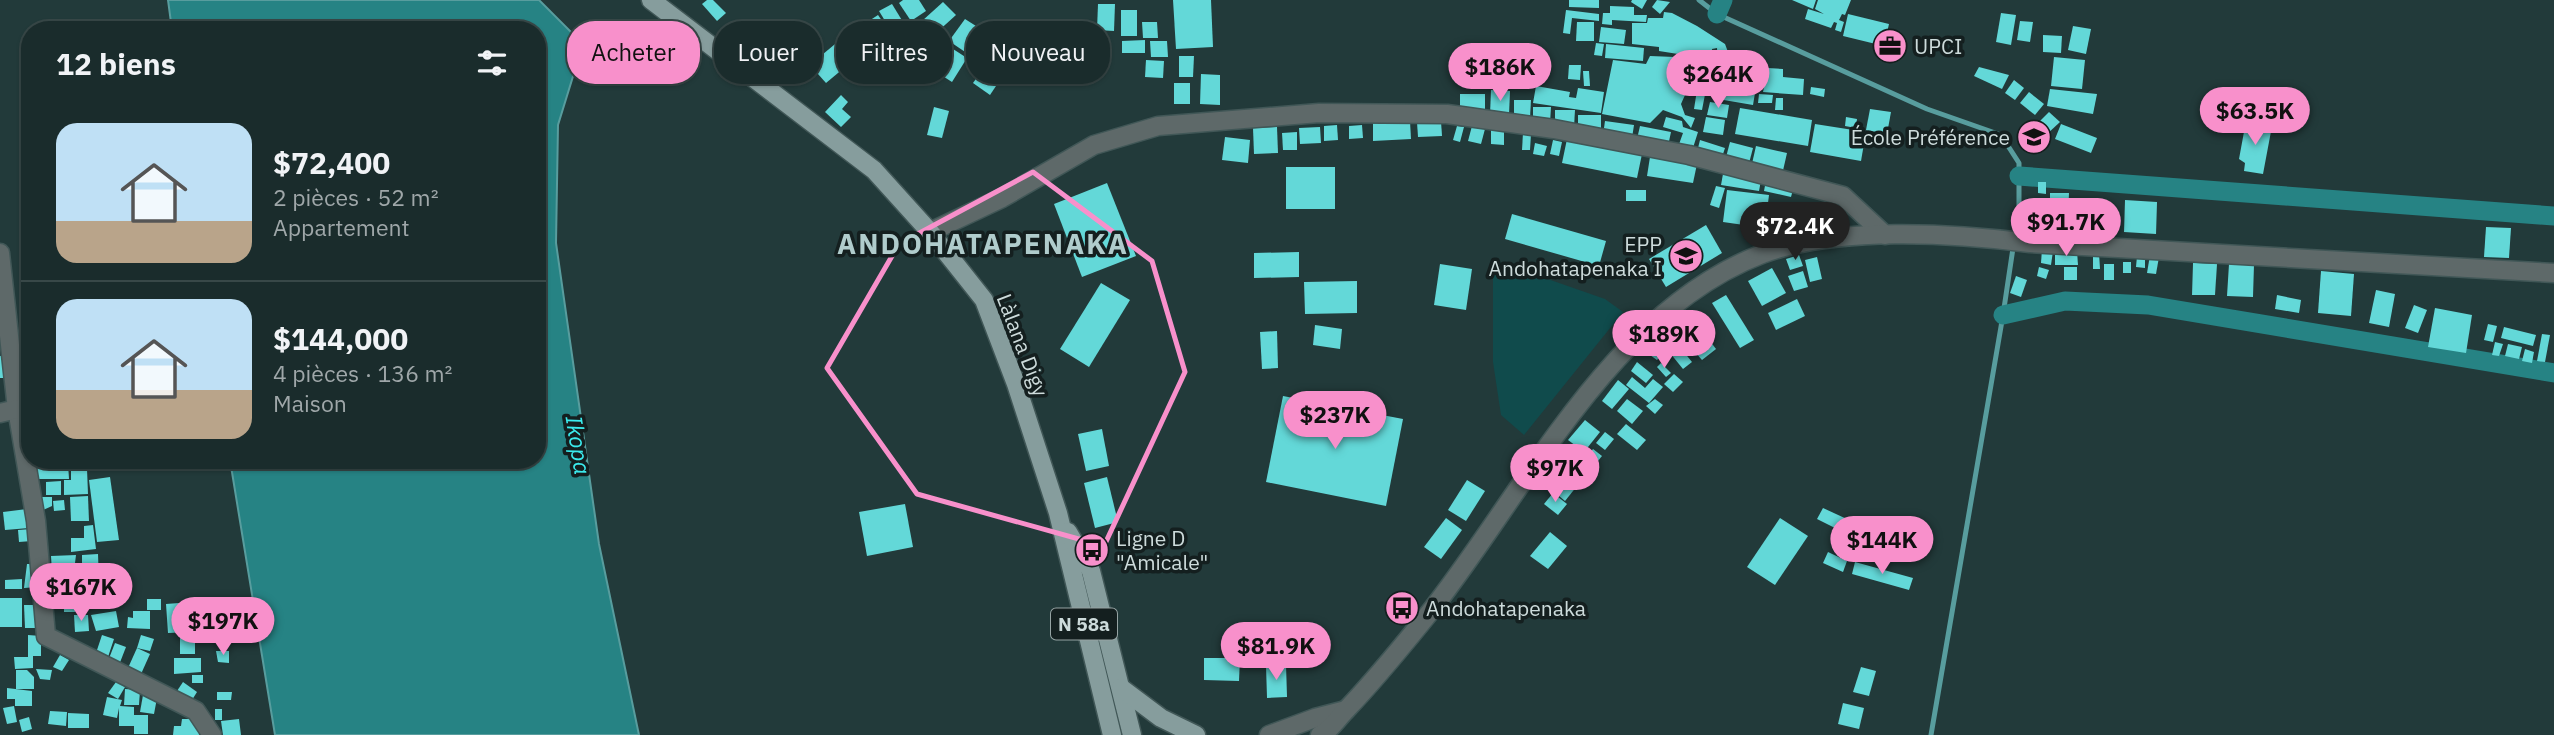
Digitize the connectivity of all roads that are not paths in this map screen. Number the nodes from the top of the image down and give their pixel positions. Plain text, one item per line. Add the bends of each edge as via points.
1 (651, 0) edge
2 (930, 232) junction
3 (1885, 235) junction
4 (0, 253) edge
5 (2554, 272) edge
6 (9, 411) edge
7 (21, 460) edge
8 (23, 469) edge
9 (1058, 513) junction
10 (1121, 688) junction
11 (1346, 710) junction
12 (212, 735) edge
13 (1112, 735) edge
14 (1132, 735) edge
15 (1196, 735) edge
16 (1269, 735) edge
17 (1320, 735) edge

1 - 2 main road, Làlana Digy / N 58a via 874,170
2 - 3 street via 1002,198 1094,145 1158,126 1319,113 1447,114 1689,155 1843,196
2 - 9 main road, Làlana Digy / N 58a via 984,300
3 - 5 street
3 - 11 street via 1763,254 1697,288 1642,331 1581,402 1460,574
4 - 6 street
6 - 7 street
8 - 12 street via 36,521 46,636 196,711
9 - 10 main road, Làlana Digy / N 58a via 1091,571
9 - 13 main road, Làlana Digy / N 58a
10 - 14 main road, Làlana Digy / N 58a
10 - 15 main road via 1161,718
11 - 16 street
11 - 17 street

